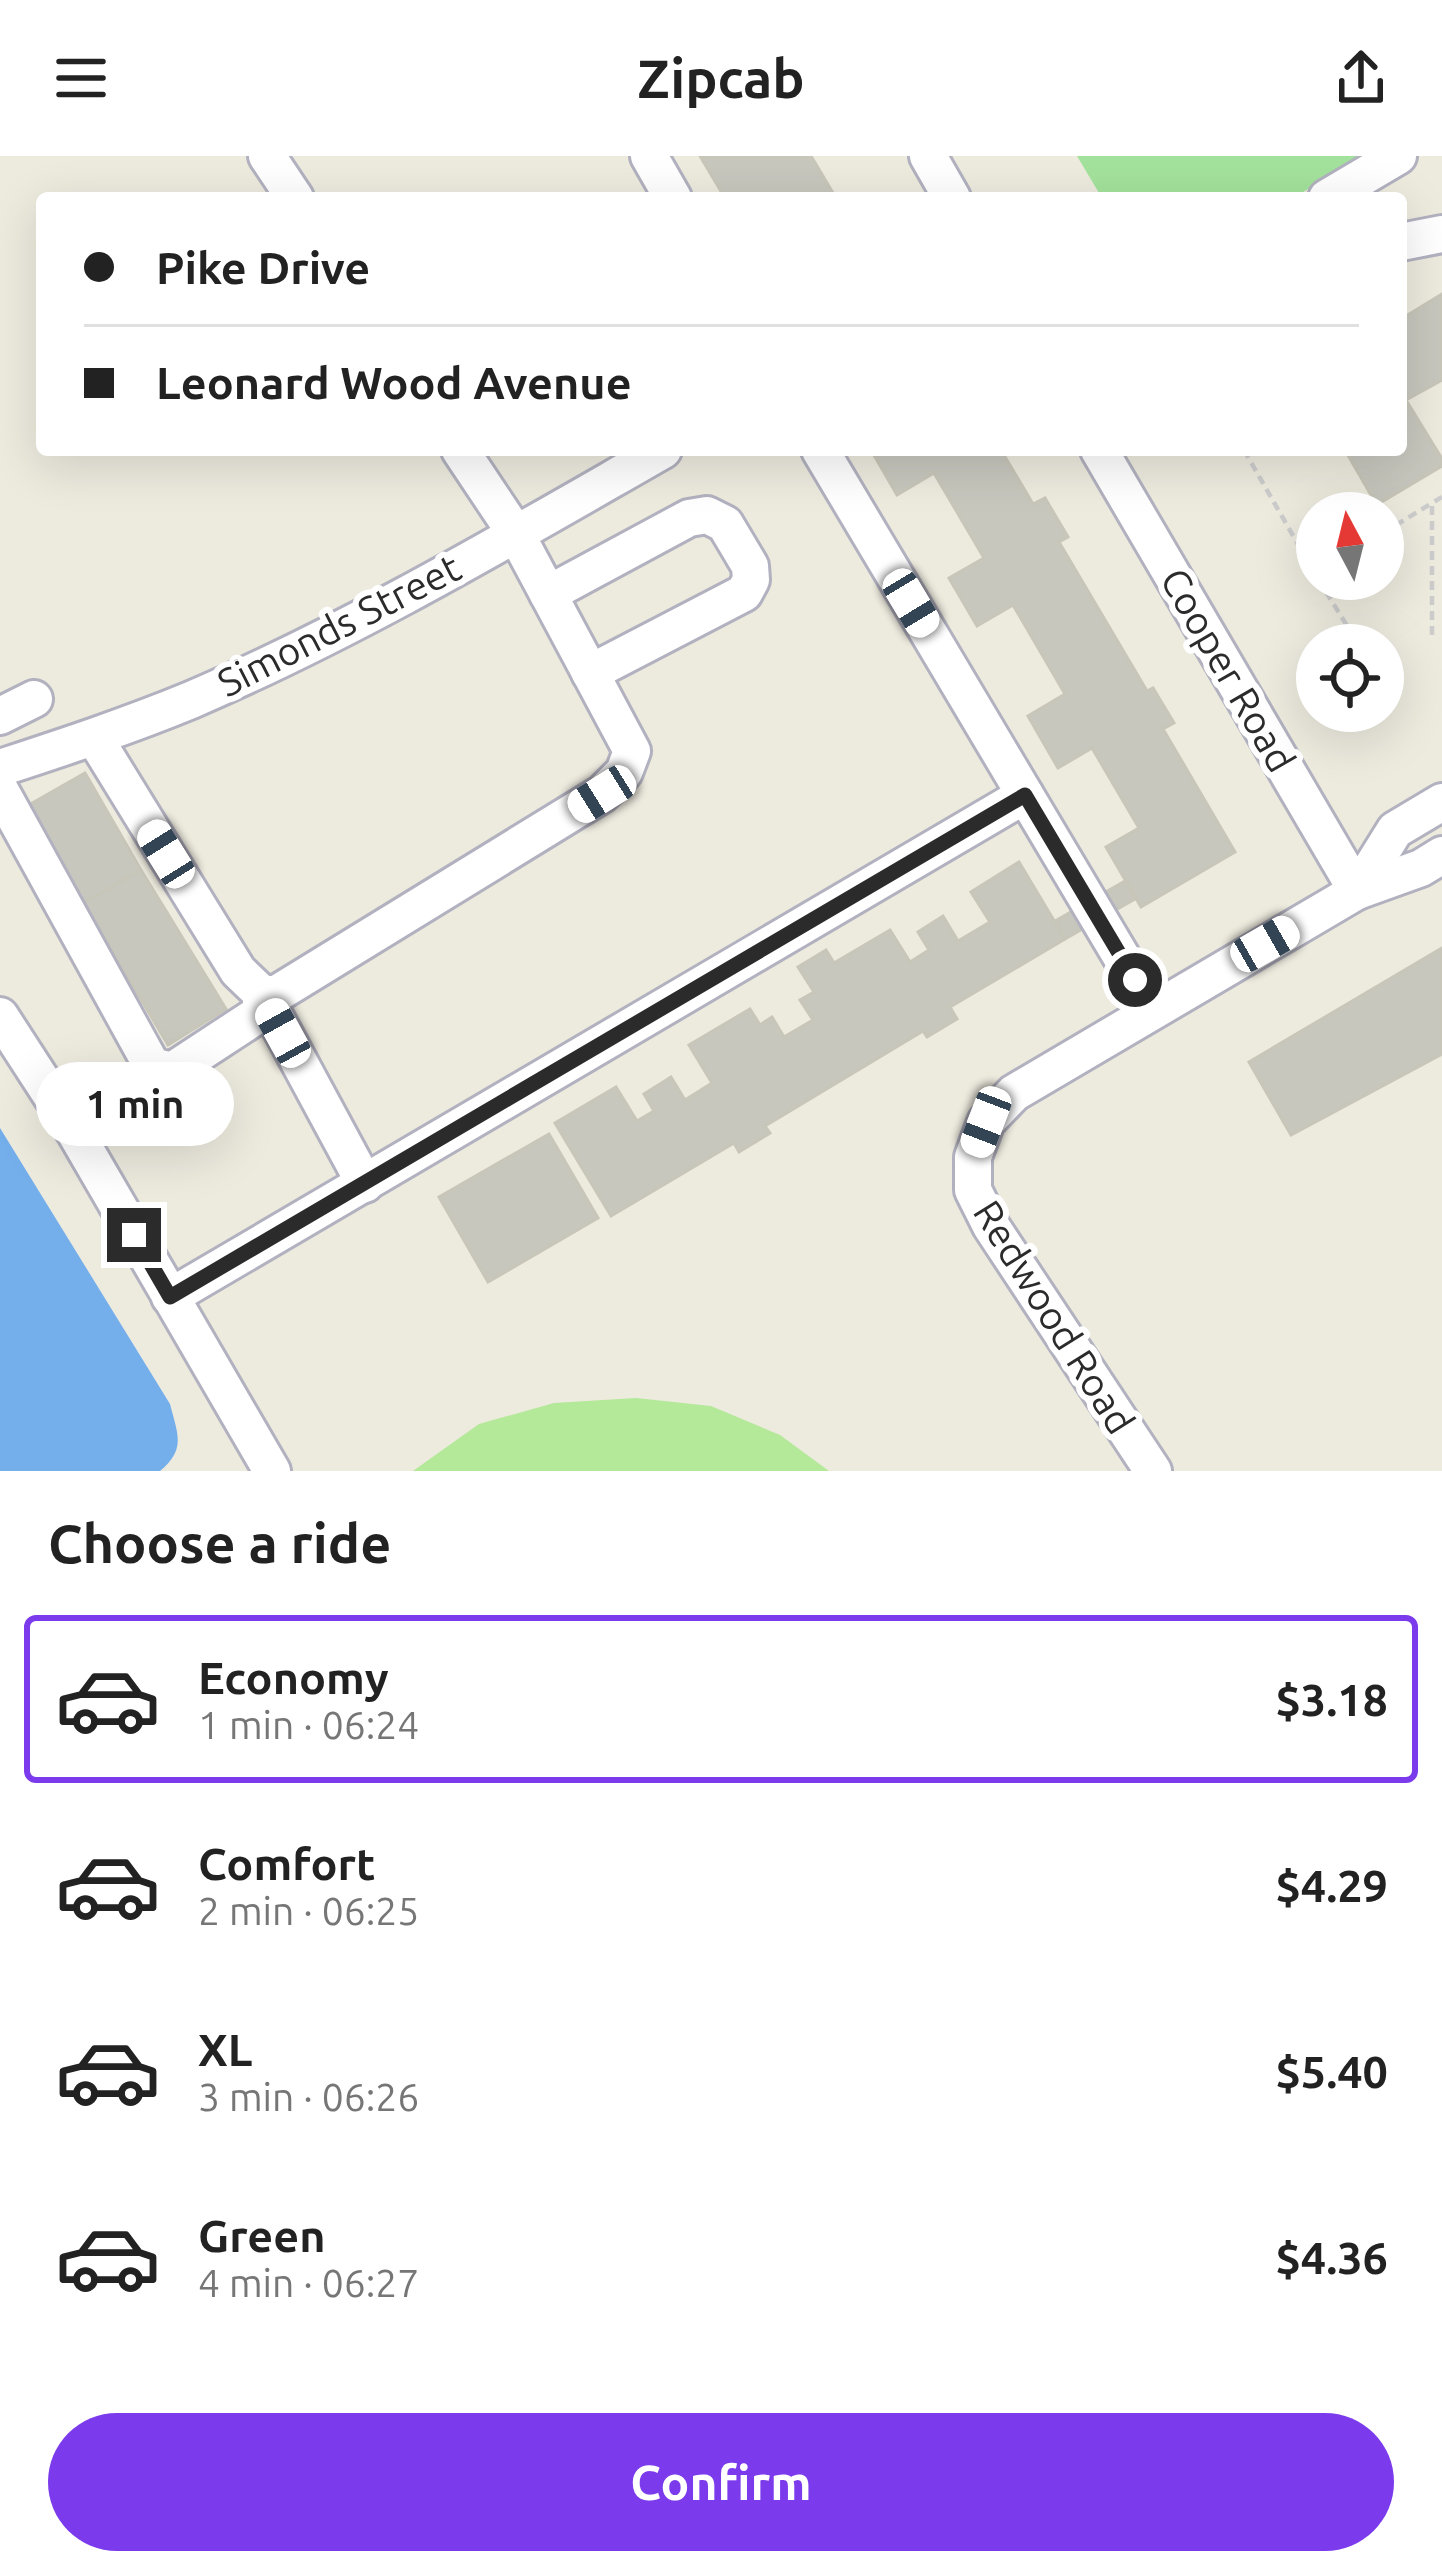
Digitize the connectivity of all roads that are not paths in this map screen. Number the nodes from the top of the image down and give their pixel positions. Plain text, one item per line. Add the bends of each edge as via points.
1 (267, 156) edge
2 (649, 156) edge
3 (928, 156) edge
4 (1398, 156) edge
5 (291, 192) edge
6 (670, 192) edge
7 (949, 192) edge
8 (1337, 192) edge
9 (1442, 234) edge
10 (1407, 241) edge
11 (464, 456) edge
12 (652, 456) edge
13 (824, 456) edge
14 (1103, 456) edge
15 (516, 534) junction
16 (548, 594) junction
17 (590, 674) junction
18 (34, 699) dead end
19 (0, 716) edge
20 (94, 737) junction
21 (0, 768) edge
22 (0, 790) edge
23 (1025, 795) junction
24 (1442, 802) edge
25 (1442, 855) edge
26 (1357, 891) junction
27 (263, 995) junction
28 (1153, 1010) junction
29 (0, 1016) edge
30 (364, 1184) junction
31 (170, 1297) junction
32 (272, 1471) edge
33 (1153, 1471) edge

1 - 5 street
2 - 6 street
3 - 7 street
4 - 8 street
9 - 10 street
11 - 15 street
12 - 15 street, Simonds Street
13 - 23 street
14 - 26 street, Cooper Road
15 - 16 street
15 - 20 street, Simonds Street via 287,655
16 - 17 street
16 - 17 street via 707,515 724,524 750,566 744,593
17 - 27 street via 632,751 625,772 602,794
18 - 19 street
20 - 21 street, Simonds Street
20 - 27 street via 238,971
22 - 27 street via 152,1066 172,1071 259,1014
23 - 28 street
23 - 30 street
24 - 26 street via 1396,830
25 - 26 street
26 - 28 street
27 - 30 street
28 - 33 street, Redwood Road via 1014,1093 986,1122 973,1157 973,1190 991,1226
29 - 31 street
30 - 31 street
31 - 32 street

